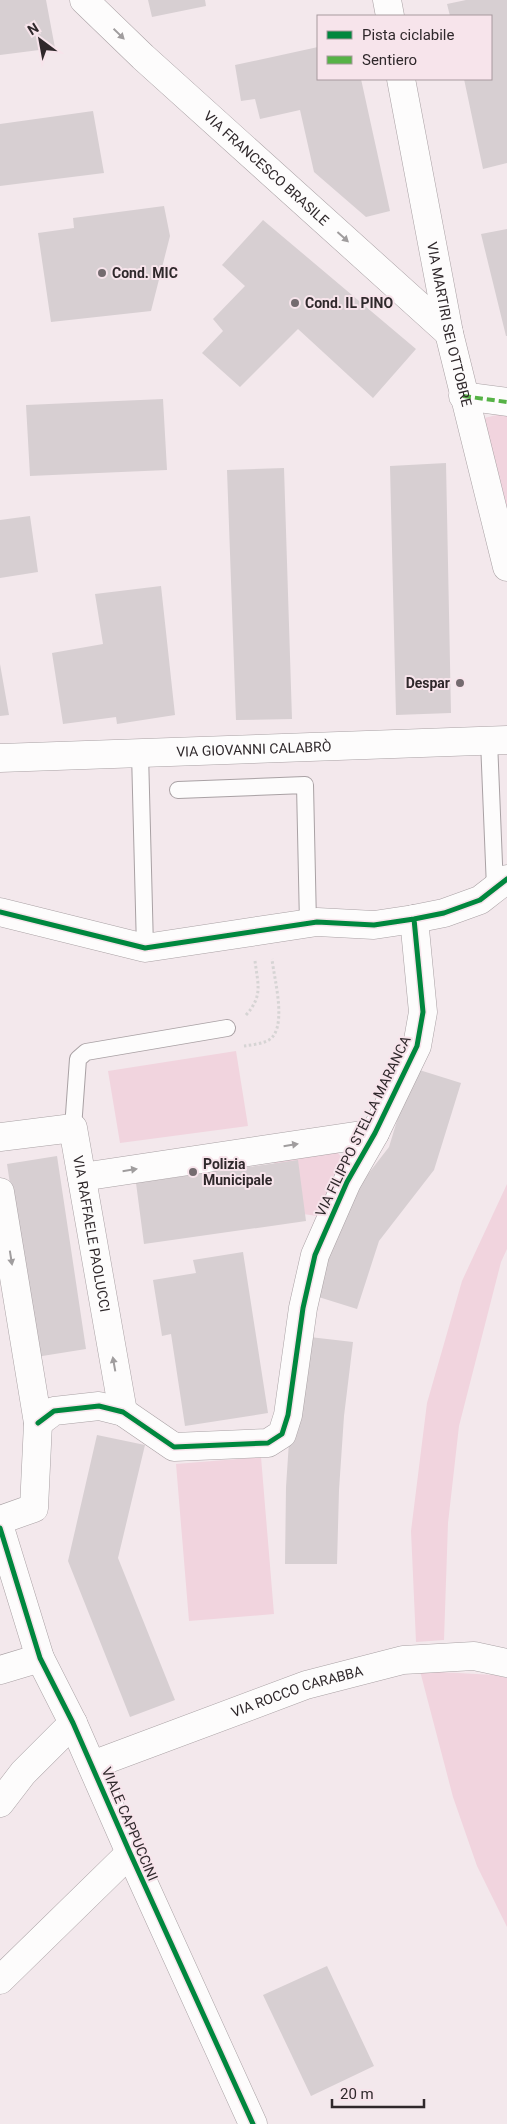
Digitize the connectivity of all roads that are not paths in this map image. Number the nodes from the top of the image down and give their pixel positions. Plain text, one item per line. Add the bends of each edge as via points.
1 (84, 0) edge
2 (386, 0) edge
3 (390, 15) edge
4 (401, 80) edge
5 (449, 333) junction
6 (463, 396) junction
7 (507, 402) edge
8 (507, 567) edge
9 (498, 740) edge
10 (140, 753) junction
11 (0, 758) edge
12 (178, 790) dead end
13 (501, 883) edge
14 (0, 912) edge
15 (414, 920) junction
16 (308, 924) junction
17 (145, 948) junction
18 (231, 1025) road end
19 (73, 1128) junction
20 (374, 1133) junction
21 (0, 1137) edge
22 (82, 1177) junction
23 (0, 1192) edge
24 (123, 1412) junction
25 (38, 1423) junction
26 (0, 1520) edge
27 (0, 1528) edge
28 (40, 1658) junction
29 (507, 1663) edge
30 (0, 1670) edge
31 (73, 1723) junction
32 (92, 1765) junction
33 (0, 1803) edge
34 (130, 1853) junction
35 (0, 1980) edge
36 (253, 2124) edge

1 -> 5 street, VIA FRANCESCO BRASILE
2 - 3 street
4 - 5 street, VIA MARTIRI SEI OTTOBRE
5 - 6 street, VIA MARTIRI SEI OTTOBRE
6 - 7 street
6 - 8 street, VIA MARTIRI SEI OTTOBRE
9 - 10 street, VIA GIOVANNI CALABRÒ
9 - 13 lane
10 - 11 street, VIA GIOVANNI CALABRÒ
10 - 17 lane
12 - 16 lane via 305,785
13 - 15 street via 480,900
14 - 17 street
15 - 16 street via 374,925
15 - 20 street, VIA FILIPPO STELLA MARANCA via 423,1012 417,1046
16 - 17 street
18 - 19 lane via 86,1052 78,1059
19 - 21 street
19 - 22 street, VIA RAFFAELE PAOLUCCI
22 -> 20 street
20 - 24 street, VIA FILIPPO STELLA MARANCA via 347,1182 315,1255 282,1434 268,1443 174,1447
24 -> 22 street, VIA RAFFAELE PAOLUCCI
23 -> 25 street
24 - 25 street, VIA FILIPPO STELLA MARANCA via 99,1406 54,1412
25 - 26 street via 34,1508
27 - 28 street, VIALE CAPPUCCINI
28 - 30 street
28 - 31 street, VIALE CAPPUCCINI
29 - 32 street, VIA ROCCO CARABBA via 474,1656 403,1660 306,1685
31 - 32 street, VIALE CAPPUCCINI
31 - 33 street via 23,1773
32 - 34 street, VIALE CAPPUCCINI
34 - 35 street, VIALE CAPPUCCINI
34 - 36 street, VIALE CAPPUCCINI

